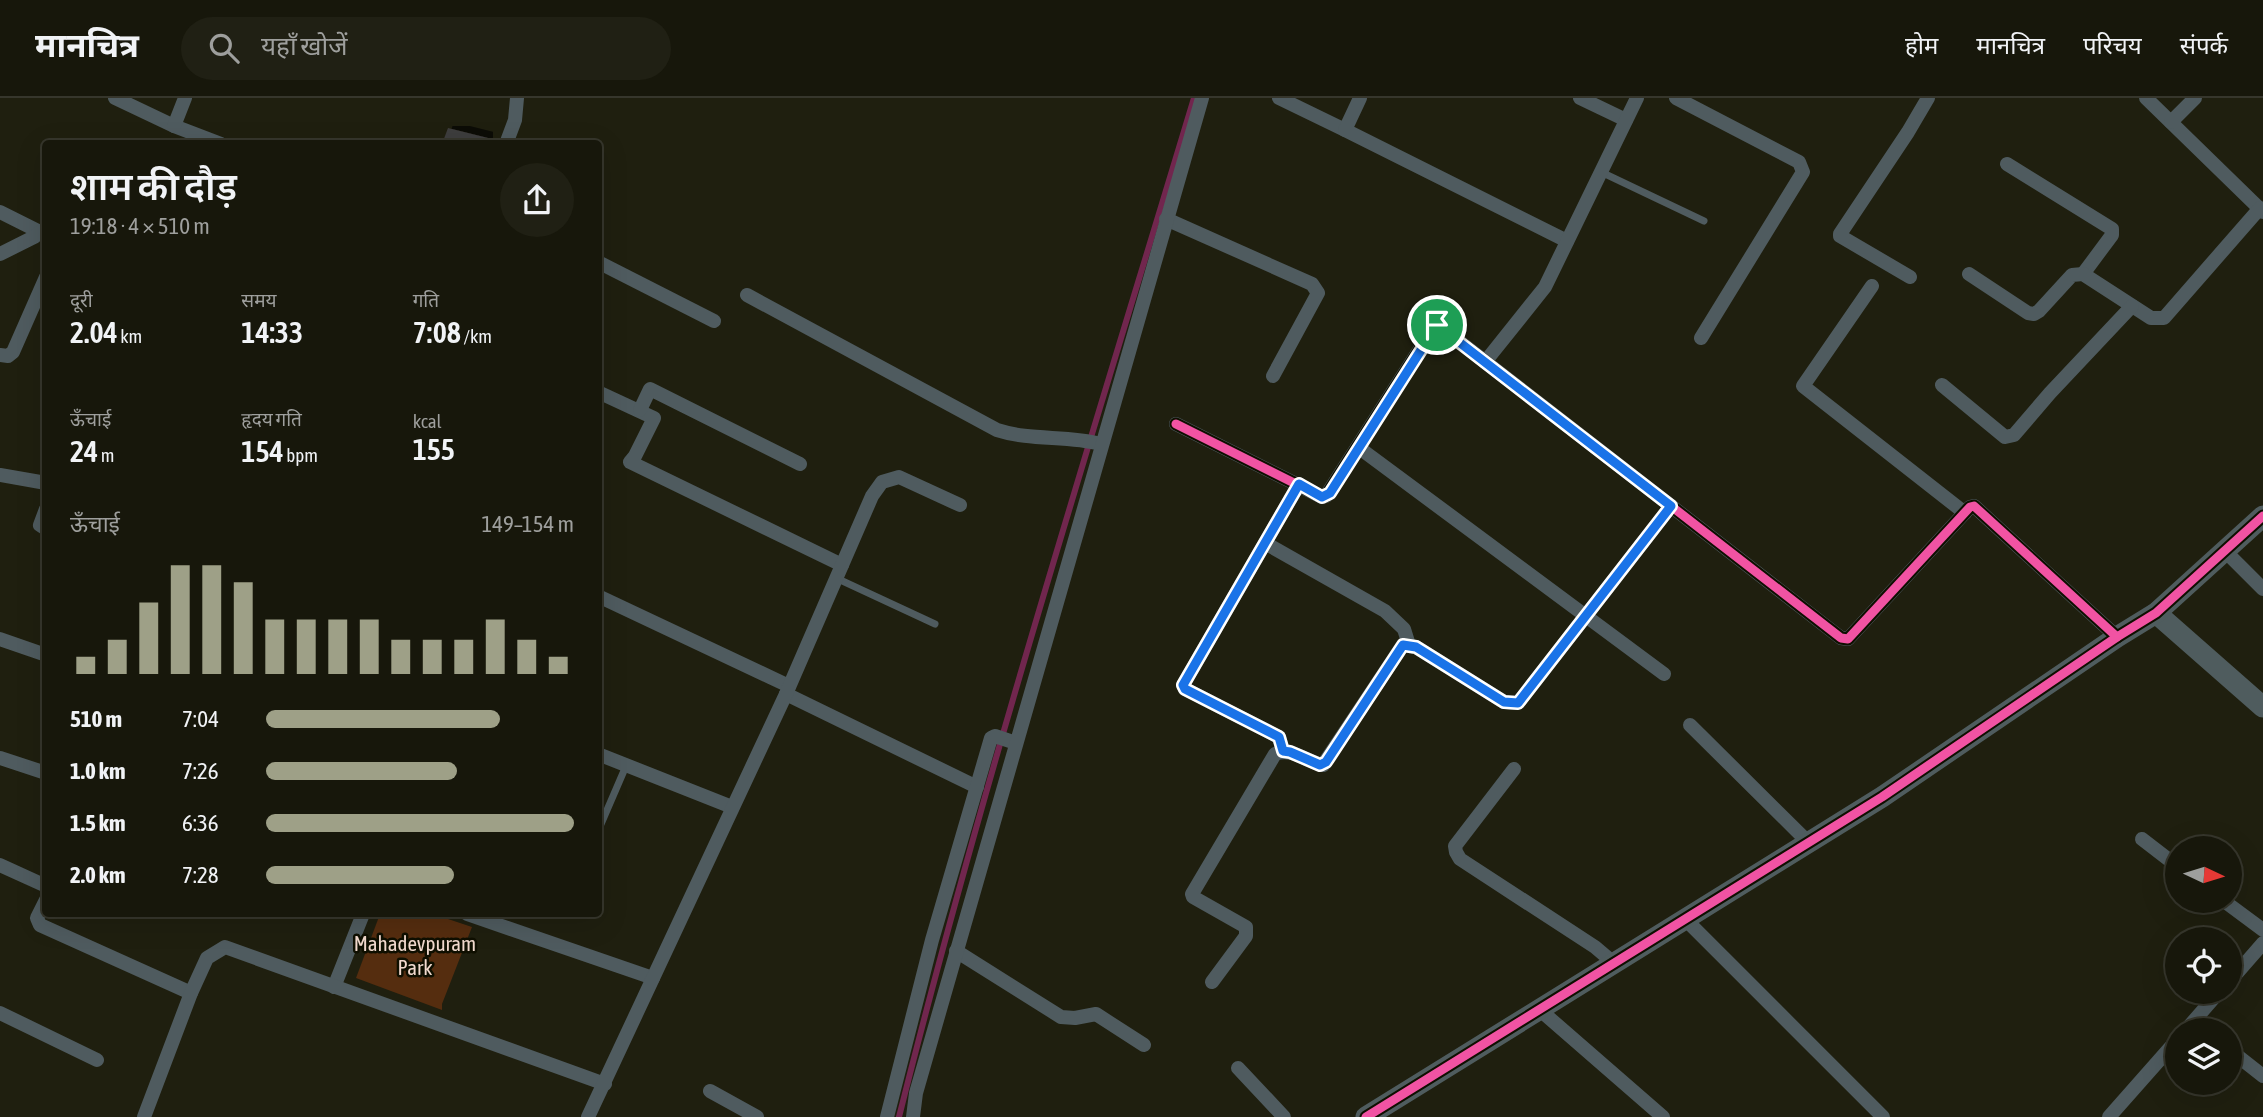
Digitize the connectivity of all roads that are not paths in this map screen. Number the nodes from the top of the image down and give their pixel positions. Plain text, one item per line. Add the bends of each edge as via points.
1 (115, 98) edge
2 (185, 98) edge
3 (517, 98) edge
4 (1202, 98) edge
5 (1279, 98) edge
6 (1360, 98) edge
7 (1580, 98) edge
8 (1637, 98) edge
9 (1676, 98) edge
10 (1928, 98) edge
11 (2146, 98) edge
12 (2195, 98) edge
13 (1626, 120) junction
14 (2171, 122) junction
15 (174, 126) junction
16 (1345, 130) junction
17 (211, 140) edge
18 (508, 140) edge
19 (2007, 164) dead end
20 (1601, 172) junction
21 (2261, 210) edge
22 (0, 212) edge
23 (1166, 219) junction
24 (1704, 221) dead end
25 (42, 233) edge
26 (42, 233) edge
27 (1567, 241) junction
28 (0, 254) edge
29 (602, 264) edge
30 (1969, 274) dead end
31 (2083, 274) junction
32 (1910, 277) dead end
33 (42, 286) edge
34 (1871, 286) dead end
35 (747, 295) dead end
36 (2132, 306) junction
37 (714, 321) dead end
38 (1701, 338) dead end
39 (0, 355) edge
40 (1486, 362) junction
41 (1273, 376) dead end
42 (1942, 385) dead end
43 (602, 394) edge
44 (640, 410) junction
45 (1176, 424) dead end
46 (1093, 442) junction
47 (1358, 447) junction
48 (800, 464) dead end
49 (0, 475) edge
50 (42, 482) edge
51 (1299, 484) junction
52 (960, 505) dead end
53 (1671, 506) junction
54 (1965, 513) junction
55 (2263, 516) edge
56 (1265, 543) junction
57 (2225, 551) junction
58 (839, 571) junction
59 (2263, 589) edge
60 (602, 598) edge
61 (2156, 613) junction
62 (1586, 616) junction
63 (936, 624) dead end
64 (2117, 636) junction
65 (0, 639) edge
66 (1409, 645) junction
67 (42, 654) edge
68 (1664, 674) dead end
69 (788, 690) junction
70 (2263, 707) edge
71 (1690, 725) dead end
72 (1013, 742) junction
73 (1283, 751) junction
74 (602, 756) edge
75 (0, 758) edge
76 (626, 765) junction
77 (1514, 769) dead end
78 (42, 772) edge
79 (977, 787) junction
80 (732, 807) junction
81 (602, 822) edge
82 (2142, 839) dead end
83 (1810, 843) junction
84 (2165, 857) edge
85 (0, 865) edge
86 (42, 884) edge
87 (42, 908) edge
88 (2241, 914) edge
89 (362, 917) edge
90 (476, 917) edge
91 (1686, 920) junction
92 (2263, 930) edge
93 (2262, 946) edge
94 (956, 951) junction
95 (1615, 964) junction
96 (2242, 968) edge
97 (653, 978) junction
98 (1212, 982) dead end
99 (334, 987) junction
100 (191, 993) junction
101 (2209, 1004) edge
102 (1540, 1010) junction
103 (0, 1013) edge
104 (2197, 1018) edge
105 (1144, 1045) dead end
106 (2165, 1054) edge
107 (2242, 1059) edge
108 (97, 1060) dead end
109 (1238, 1068) dead end
110 (2263, 1076) edge
111 (605, 1084) junction
112 (710, 1091) dead end
113 (144, 1117) edge
114 (588, 1117) edge
115 (757, 1117) edge
116 (887, 1117) edge
117 (913, 1117) edge
118 (1284, 1117) edge
119 (1367, 1117) edge
120 (1663, 1117) edge
121 (1883, 1117) edge
122 (2109, 1117) edge

1 - 15 street
2 - 15 street
3 - 18 street
4 - 23 street
5 - 16 street
6 - 16 street
7 - 13 street
8 - 13 street
9 - 38 street via 1798,162 1803,172
10 - 32 street via 1840,234
11 - 14 street
12 - 14 street
13 - 20 street
14 - 21 street
15 - 17 street
16 - 27 street
19 - 31 street via 2112,229
20 - 24 lane
20 - 27 street
21 - 36 street via 2164,318 2151,318
22 - 25 street
23 - 41 street via 1317,288
23 - 46 street
26 - 28 street
27 - 40 street via 1545,287
29 - 37 street
30 - 31 street via 2034,314 2072,275
31 - 36 street
33 - 39 street via 13,352
34 - 54 street via 1804,386
35 - 46 street via 998,430 1016,436
36 - 42 street via 2014,435 2005,437
40 - 47 street via 1437,325
40 - 53 street
43 - 44 street
44 - 48 street via 650,389
44 - 58 street via 654,418 630,462
45 - 51 street
46 - 72 street
47 - 51 street via 1326,496
47 - 62 street
49 - 50 street
51 - 56 street
52 - 58 street via 899,477 882,482
53 - 54 street via 1846,640
53 - 62 street
54 - 64 street via 1974,506
55 - 57 street
56 - 66 street via 1385,611 1404,629
56 - 73 street via 1183,685 1279,737
57 - 59 street
57 - 61 street
58 - 63 lane
58 - 69 street
60 - 69 street
61 - 64 street
61 - 70 street
62 - 66 street via 1518,703 1504,702
62 - 68 street
64 - 83 street
65 - 67 street
66 - 73 street via 1403,645 1323,765
69 - 79 street
69 - 80 street
71 - 83 street
72 - 79 street via 991,738
72 - 94 street
73 - 98 street via 1275,754 1192,894 1247,932
74 - 76 street
75 - 78 street
76 - 80 street
76 - 81 lane
77 - 95 street via 1455,846 1456,852
79 - 116 street
80 - 97 street
82 - 84 street
83 - 91 street
85 - 86 street
87 - 100 street via 37,918 40,925
88 - 92 street
89 - 99 street
90 - 97 street
91 - 95 street
91 - 121 street
93 - 96 street
94 - 105 street via 1060,1017 1096,1014
94 - 117 street
95 - 102 street
97 - 111 street
99 - 100 street via 225,947 207,958
99 - 111 street
100 - 113 street
101 - 104 street
102 - 119 street
102 - 120 street
103 - 108 street
106 - 122 street
107 - 110 street
109 - 118 street
111 - 114 street
112 - 115 street

